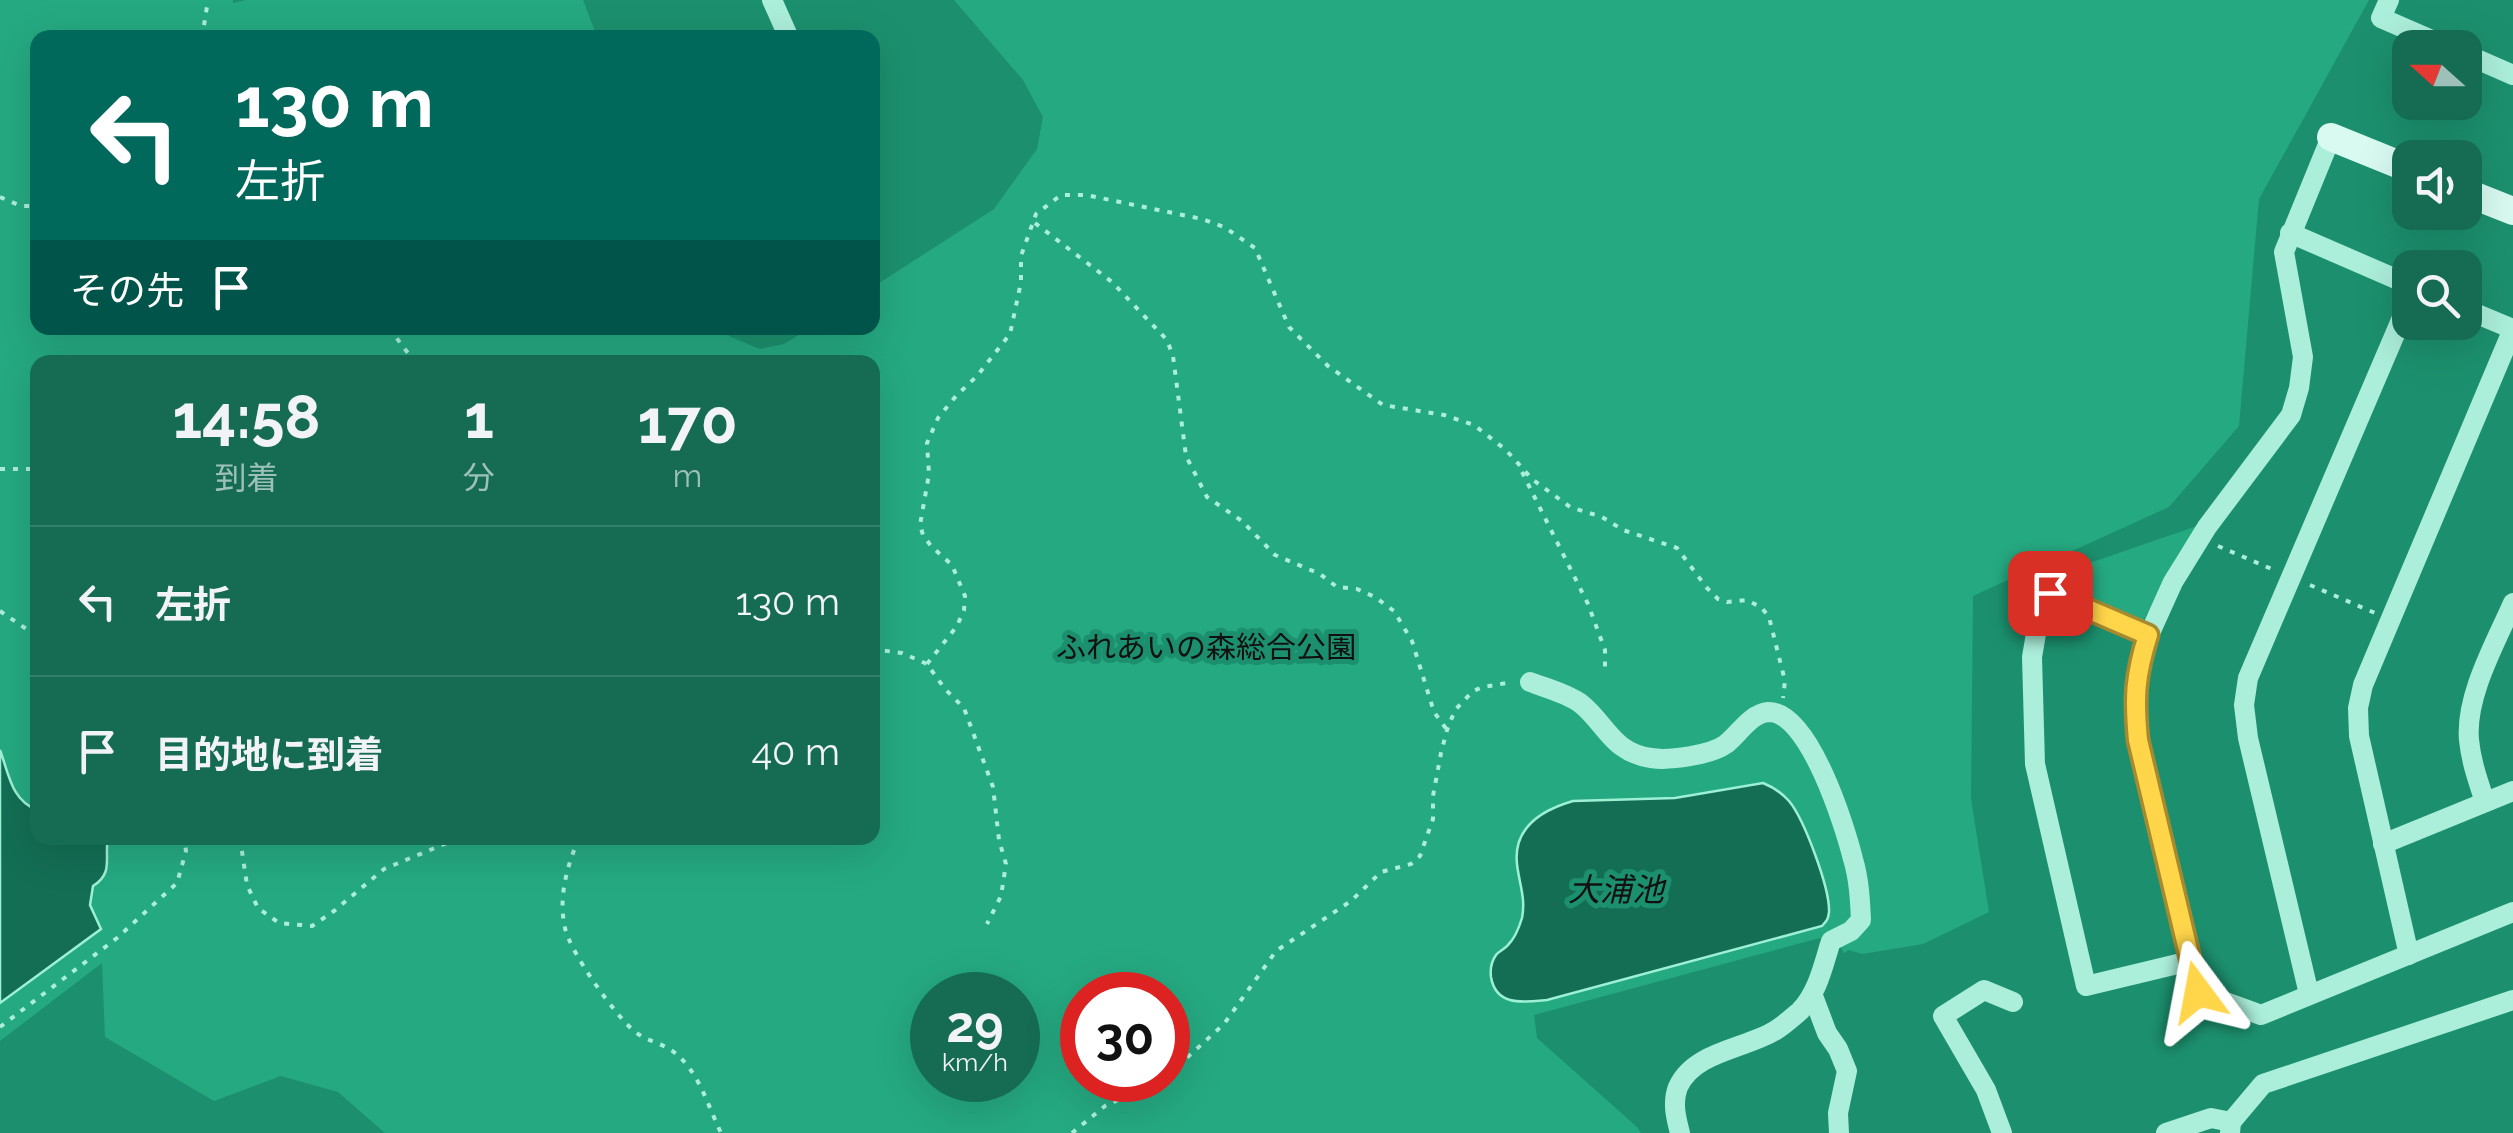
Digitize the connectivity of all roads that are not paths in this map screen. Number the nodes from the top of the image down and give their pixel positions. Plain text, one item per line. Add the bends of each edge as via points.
1 (772, 0) edge
2 (2389, 0) edge
3 (785, 30) edge
4 (2409, 30) edge
5 (2482, 61) edge
6 (2513, 75) edge
7 (2330, 137) joint
8 (2392, 162) edge
9 (2482, 199) edge
10 (2513, 212) edge
11 (2290, 232) junction
12 (2392, 277) edge
13 (2482, 316) edge
14 (2392, 340) edge
15 (2513, 603) edge
16 (2148, 635) junction
17 (1530, 682) road end
18 (2513, 791) edge
19 (2484, 802) junction
20 (2383, 844) junction
21 (2513, 912) edge
22 (2409, 954) junction
23 (2190, 961) junction
24 (2309, 994) junction
25 (1813, 996) junction
26 (2513, 1000) edge
27 (2013, 1002) dead end
28 (2231, 1128) edge
29 (1680, 1133) edge
30 (1838, 1133) edge
31 (2002, 1133) edge
32 (2166, 1133) edge

1 - 3 street
2 - 4 street via 2381,18
5 - 6 street
7 - 8 street
7 - 11 street
9 - 10 street
11 - 12 street
11 - 16 street via 2284,252 2302,357 2290,415 2207,527
13 - 20 street via 2513,329 2358,708 2358,736
14 - 24 street via 2248,678 2244,705
15 - 19 street via 2471,707 2468,736
16 - 23 street via 2137,671 2138,740
16 - 23 street via 2050,593 2032,657 2035,764 2086,986
17 - 25 street via 1574,699 1613,740 1649,758 1722,747 1768,712 1800,733 1830,790 1860,894 1861,920 1831,941
18 - 19 street
19 - 20 street
20 - 22 street
21 - 22 street
22 - 24 street
23 - 24 street via 2198,992 2261,1015
25 - 29 street via 1776,1030 1690,1070 1678,1088
25 - 30 street via 1847,1071
26 - 28 street via 2263,1084
27 - 31 street via 1984,990 1943,1016 1986,1090
28 - 32 street via 2211,1118

